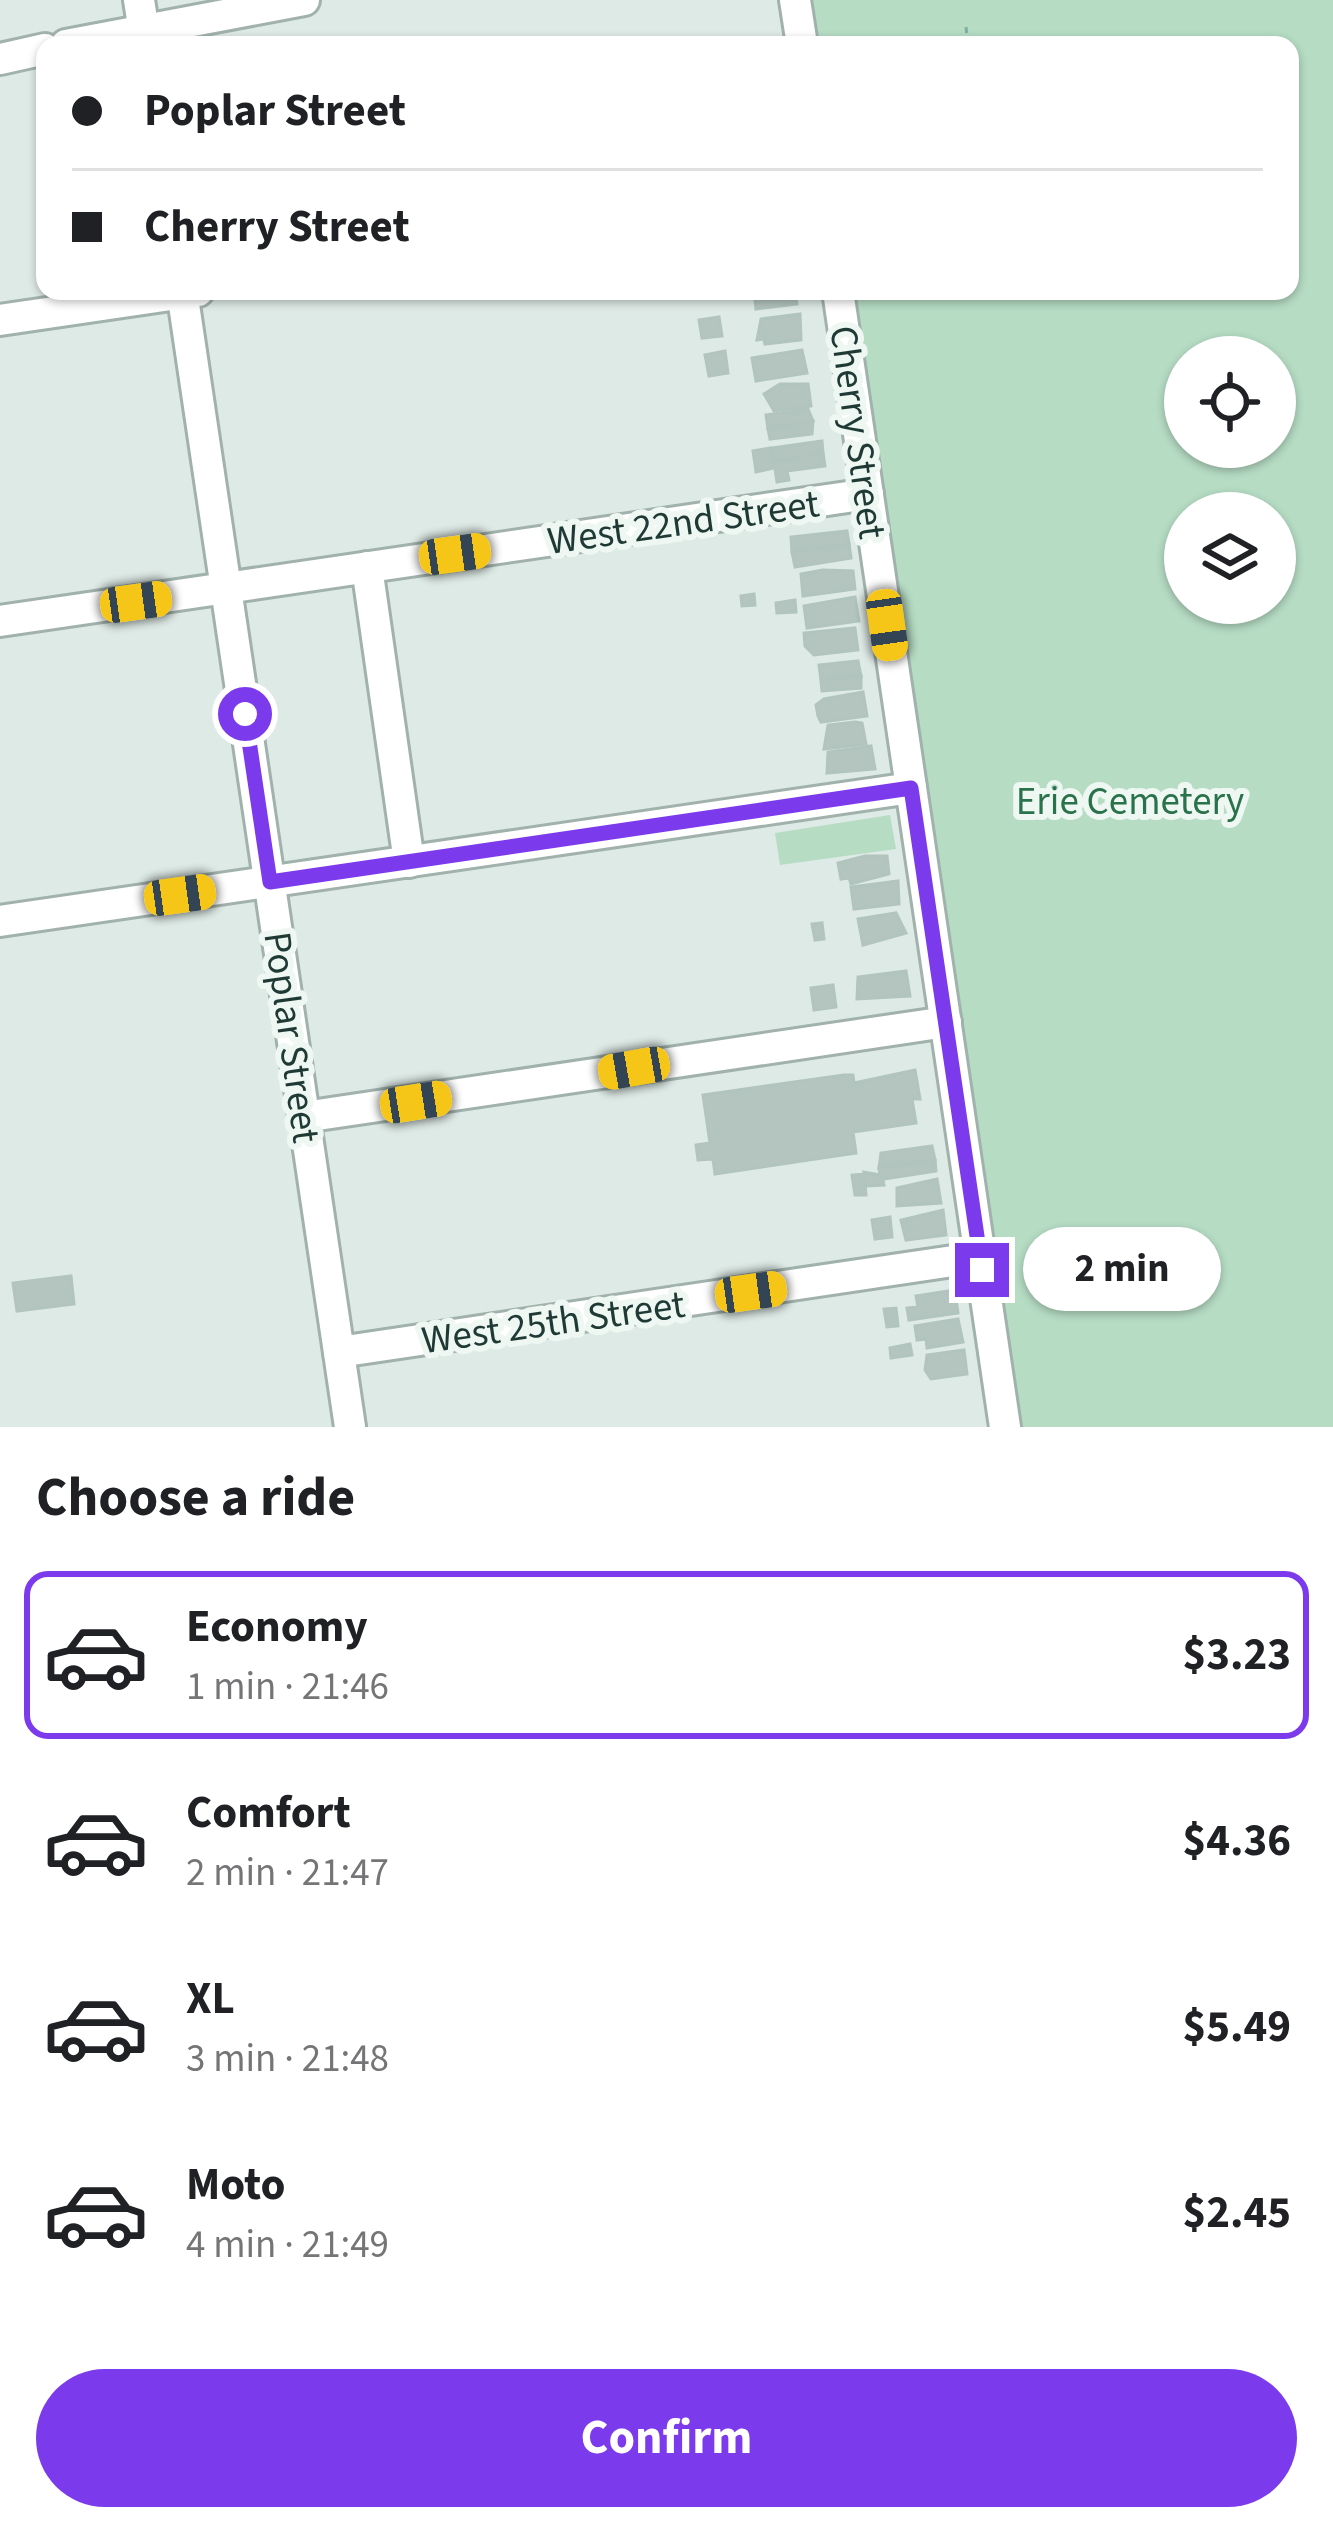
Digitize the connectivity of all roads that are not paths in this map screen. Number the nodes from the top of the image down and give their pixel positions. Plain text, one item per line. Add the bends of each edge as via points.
1 (304, 0) edge
2 (795, 0) edge
3 (143, 25) edge
4 (101, 36) edge
5 (801, 36) edge
6 (36, 51) edge
7 (0, 59) edge
8 (134, 300) edge
9 (189, 300) edge
10 (839, 300) edge
11 (0, 320) edge
12 (868, 494) junction
13 (368, 567) junction
14 (226, 588) junction
15 (0, 621) edge
16 (911, 788) junction
17 (409, 862) junction
18 (270, 882) junction
19 (0, 922) edge
20 (946, 1022) junction
21 (304, 1117) junction
22 (980, 1258) junction
23 (339, 1352) junction
24 (350, 1427) edge
25 (1005, 1427) edge

1 - 3 street
2 - 5 street
3 - 4 street
6 - 7 street
8 - 11 street
9 - 14 street, Poplar Street
10 - 12 street, Cherry Street
12 - 13 street, West 22nd Street
12 - 16 street, Cherry Street
13 - 14 street, West 22nd Street
13 - 17 street
14 - 15 street, West 22nd Street
14 - 18 street, Poplar Street
16 - 17 street
16 - 20 street, Cherry Street
17 - 18 street
18 - 19 street
18 - 21 street, Poplar Street
20 - 21 street
20 - 22 street, Cherry Street
21 - 23 street, Poplar Street
22 - 23 street, West 25th Street
22 - 25 street, Cherry Street
23 - 24 street, Poplar Street

